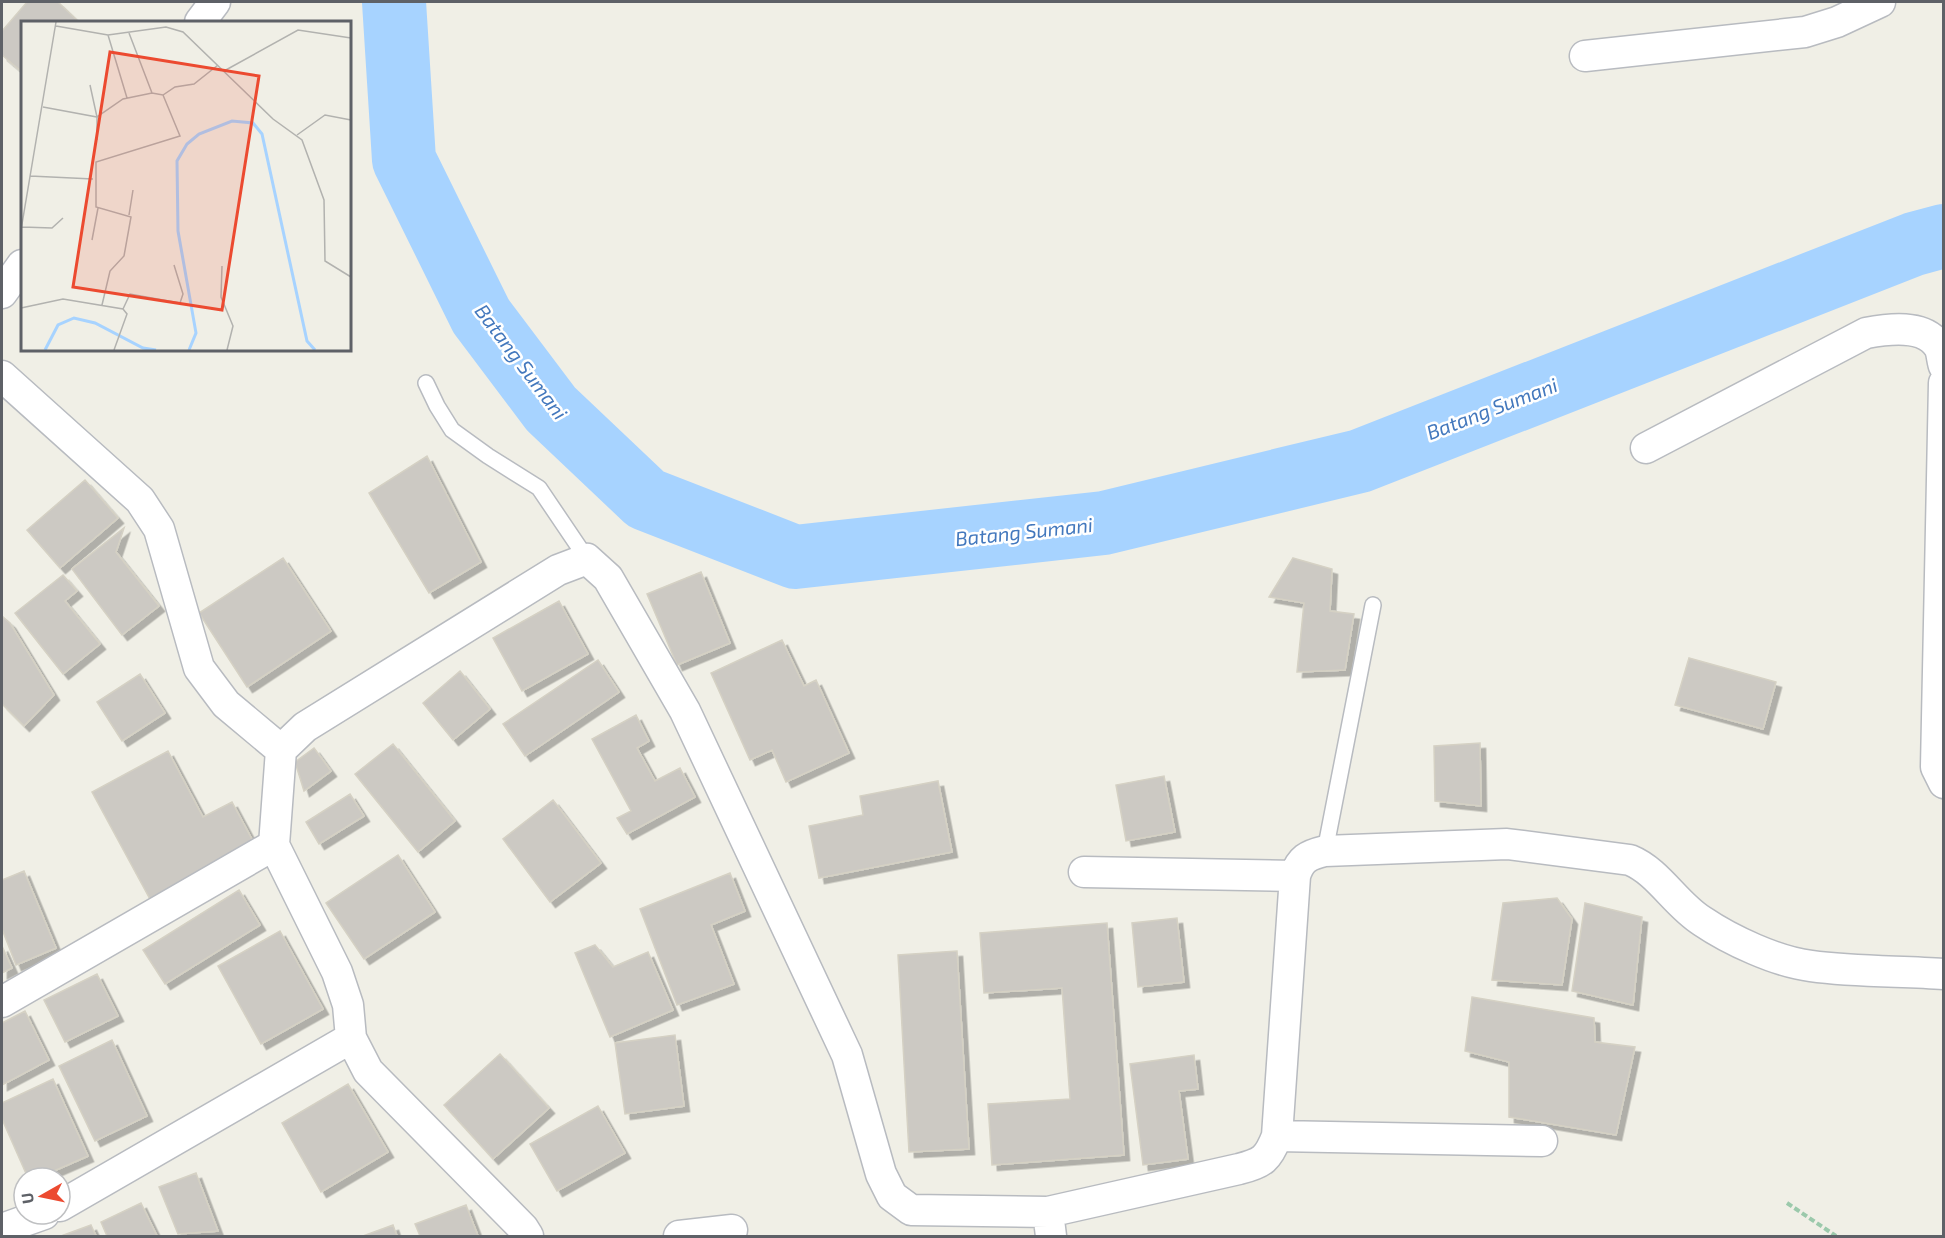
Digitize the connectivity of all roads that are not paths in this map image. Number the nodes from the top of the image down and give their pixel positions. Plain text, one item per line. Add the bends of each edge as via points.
1 (215, 2) edge
2 (1880, 2) edge
3 (201, 21) edge
4 (1585, 56) dead end
5 (1944, 366) edge
6 (2, 376) edge
7 (426, 383) dead end
8 (1944, 383) edge
9 (1646, 448) dead end
10 (587, 559) junction
11 (1373, 605) dead end
12 (281, 750) junction
13 (1944, 783) edge
14 (274, 845) junction
15 (1325, 851) junction
16 (1084, 872) dead end
17 (1295, 876) junction
18 (1944, 974) edge
19 (2, 1002) edge
20 (351, 1038) junction
21 (1276, 1136) junction
22 (1542, 1141) dead end
23 (72, 1199) edge
24 (1049, 1224) edge
25 (732, 1230) dead end
26 (528, 1236) edge
27 (679, 1236) edge

1 - 3 street
2 - 4 street via 1805,32
5 - 9 street via 1939,346 1924,334 1892,328 1866,333
6 - 12 street via 151,514 159,529 198,668 226,704
7 - 10 lane via 452,430 539,488
8 - 13 street via 1936,767
10 - 12 street via 558,570 305,727
10 - 24 street via 608,578 685,711 847,1055 881,1174 892,1196 911,1210
11 - 15 lane
12 - 14 street
14 - 19 street
14 - 20 street via 337,972 348,1005
15 - 17 street via 1309,854 1298,864
15 - 18 street via 1507,844 1630,860 1646,867 1703,922 1769,955 1810,966
16 - 17 street
17 - 21 street
20 - 23 street
20 - 26 street via 368,1071
21 - 22 street
21 - 24 street via 1270,1154 1257,1165
25 - 27 street

